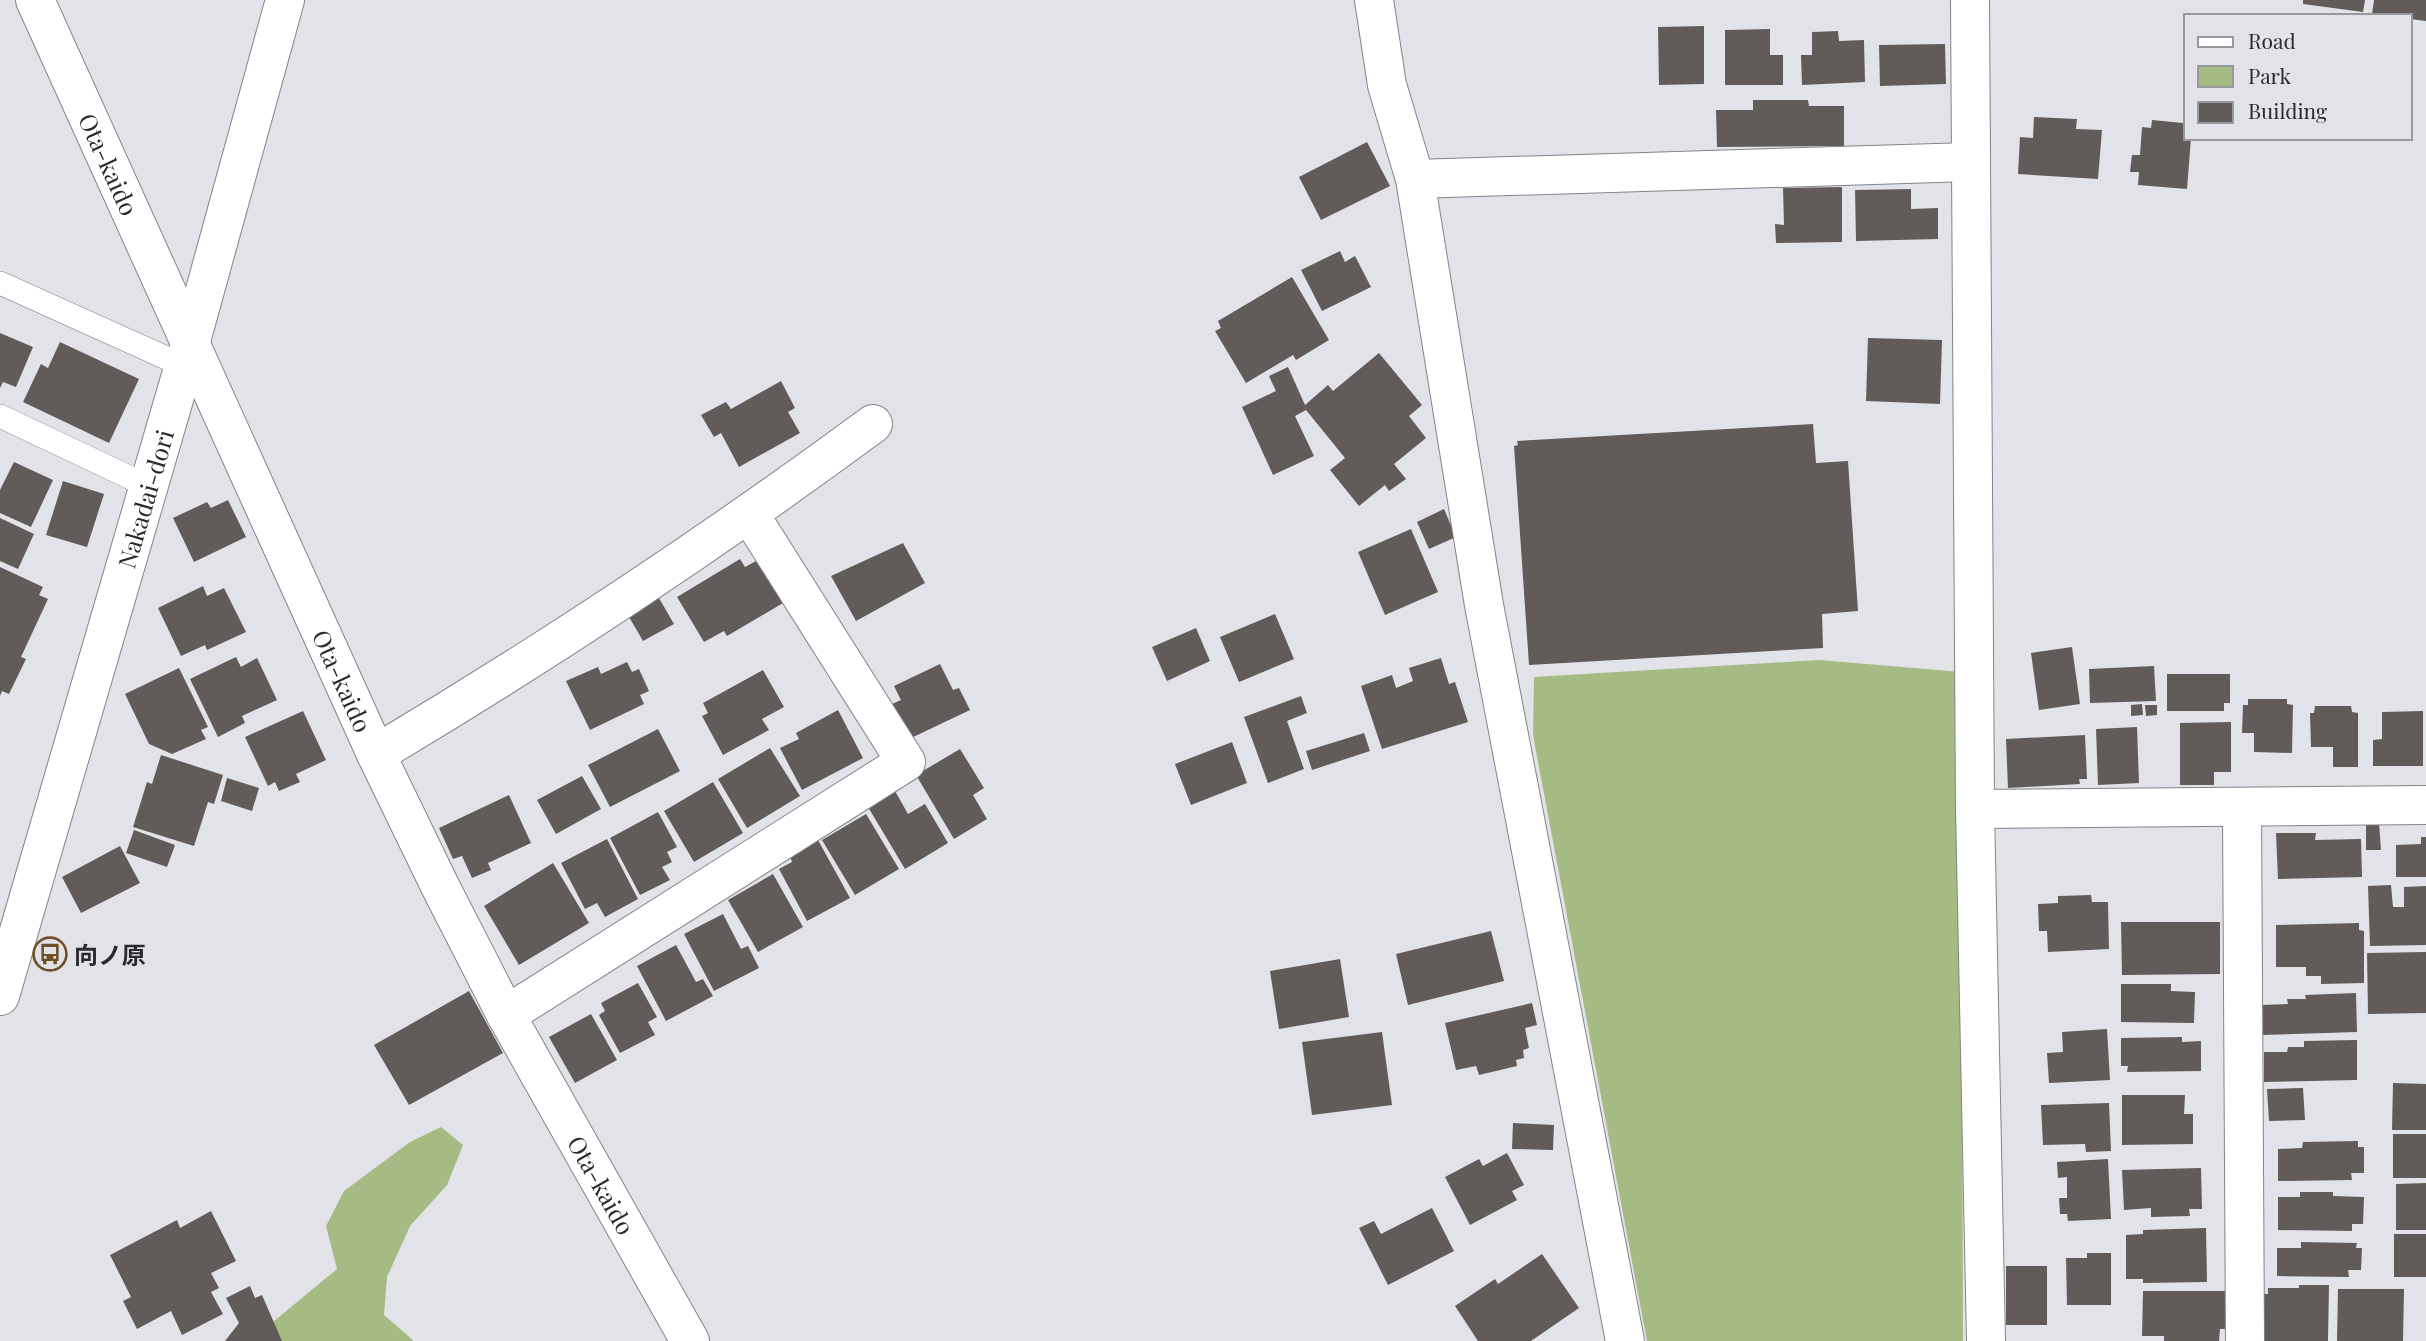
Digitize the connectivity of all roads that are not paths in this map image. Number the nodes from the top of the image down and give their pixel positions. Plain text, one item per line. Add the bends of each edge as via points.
1 (35, 0) edge
2 (285, 0) edge
3 (1374, 0) edge
4 (1970, 0) edge
5 (1970, 162) junction
6 (1415, 179) junction
7 (0, 283) edge
8 (186, 353) junction
9 (0, 416) edge
10 (873, 424) dead end
11 (148, 486) junction
12 (750, 515) junction
13 (376, 754) junction
14 (2426, 805) edge
15 (1975, 809) junction
16 (2242, 809) junction
17 (0, 996) edge
18 (506, 1015) junction
19 (690, 1341) edge
20 (1625, 1341) edge
21 (1986, 1341) edge
22 (2245, 1341) edge

1 - 8 street, Ota-kaido
2 - 8 street, Nakadai-dori
3 - 6 street via 1387,85
4 - 5 street
5 - 6 street
5 - 15 street
6 - 20 street via 1485,605
7 - 8 lane
8 - 11 street, Nakadai-dori
8 - 13 street, Ota-kaido
9 - 11 lane
10 - 12 street
11 - 17 street, Nakadai-dori
12 - 13 street via 500,680
12 - 18 street via 906,762
13 - 18 street, Ota-kaido
14 - 16 street
15 - 16 street
15 - 21 street
16 - 22 street
18 - 19 street, Ota-kaido

